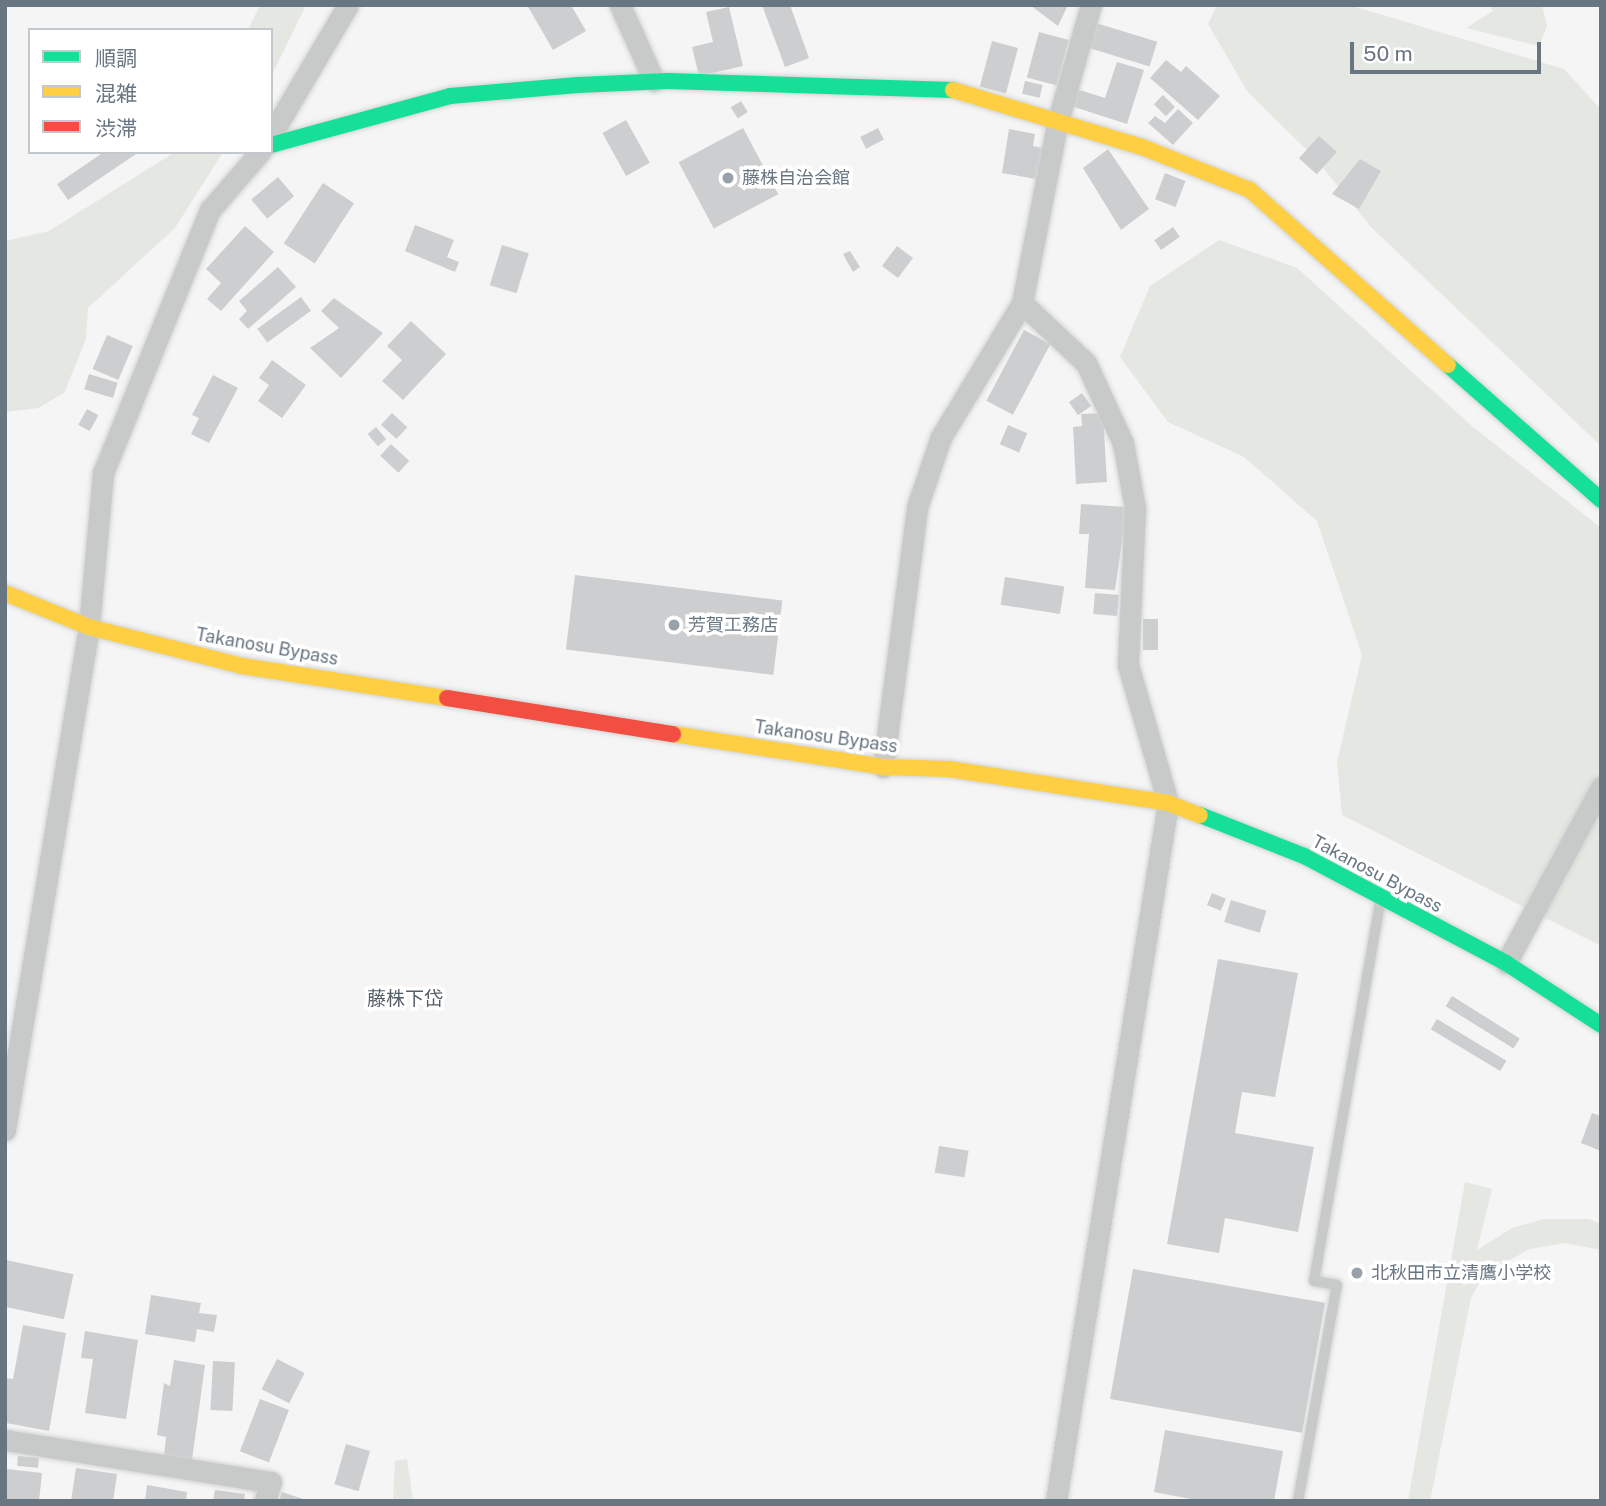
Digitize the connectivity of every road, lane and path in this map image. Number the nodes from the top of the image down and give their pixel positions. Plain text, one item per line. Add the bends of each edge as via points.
1 (348, 5) edge
2 (620, 5) edge
3 (1091, 5) edge
4 (654, 81) junction
5 (1057, 124) junction
6 (273, 132) edge
7 (273, 144) edge
8 (258, 154) edge
9 (1021, 303) junction
10 (1601, 500) edge
11 (5, 593) edge
12 (89, 627) junction
13 (883, 767) junction
14 (1601, 787) edge
15 (1168, 803) junction
16 (1381, 897) junction
17 (1506, 963) junction
18 (1601, 1025) edge
19 (11, 1054) edge
20 (5, 1130) edge
21 (5, 1440) edge
22 (265, 1501) edge
23 (1056, 1501) edge
24 (1298, 1501) edge

1 - 6 street
2 - 4 street
3 - 5 street
4 - 5 main road via 926,85
4 - 7 main road via 450,96
5 - 9 street
5 - 10 main road via 1142,147 1250,190
8 - 12 street via 211,210 103,473
9 - 13 street via 941,437 916,507
9 - 15 street via 1086,363 1123,443 1135,508 1128,665
11 - 12 main road, Takanosu Bypass
12 - 13 main road, Takanosu Bypass via 242,666
12 - 19 street
13 - 15 main road, Takanosu Bypass via 949,769
14 - 17 street
15 - 16 main road, Takanosu Bypass via 1304,856
15 - 23 street
16 - 17 main road, Takanosu Bypass
16 - 24 lane via 1314,1281 1337,1285
17 - 18 main road, Takanosu Bypass
19 - 20 street
21 - 22 street via 271,1482

